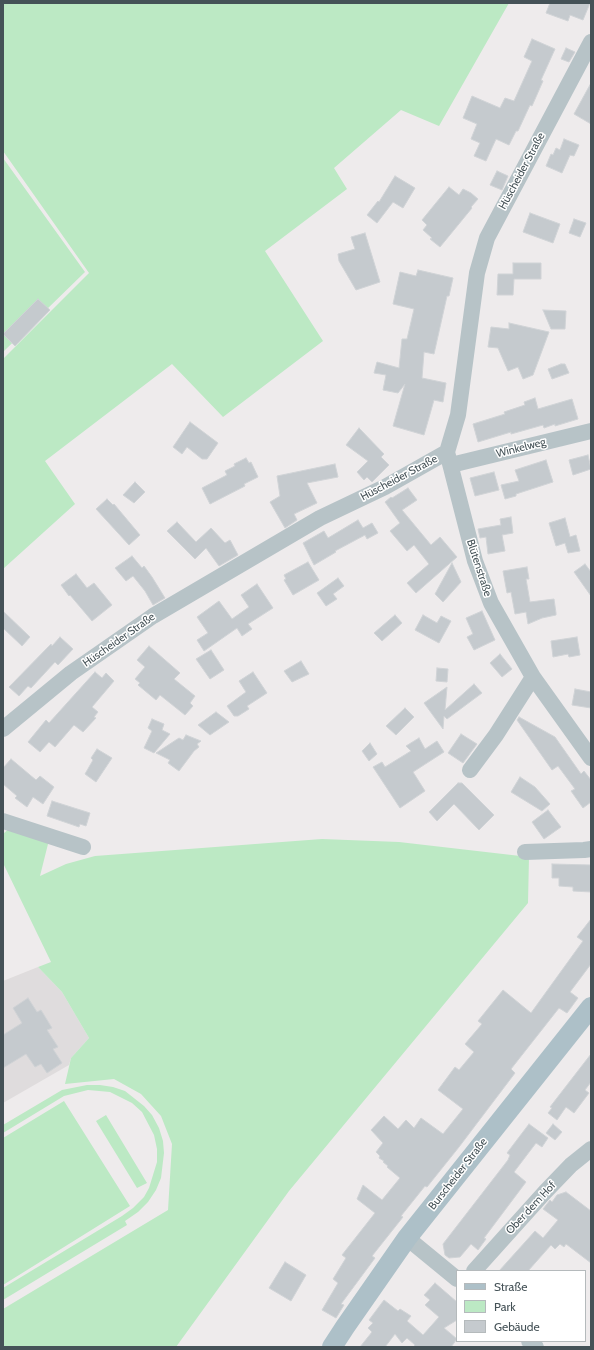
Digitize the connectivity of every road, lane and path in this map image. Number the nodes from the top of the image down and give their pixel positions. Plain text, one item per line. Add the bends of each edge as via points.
1 (591, 42) edge
2 (591, 431) edge
3 (449, 459) junction
4 (533, 676) junction
5 (3, 729) edge
6 (591, 758) edge
7 (470, 770) dead end
8 (3, 820) edge
9 (84, 847) dead end
10 (591, 849) edge
11 (524, 852) dead end
12 (591, 1007) edge
13 (591, 1149) edge
14 (407, 1238) junction
15 (475, 1270) edge
16 (456, 1277) edge
17 (332, 1347) edge

1 - 3 street, Hüscheider Straße via 487,238 477,273 458,415
2 - 3 street, Winkelweg
3 - 4 street, Blütenstraße via 475,561 491,603
3 - 5 street, Hüscheider Straße via 320,518 153,616 71,673
4 - 6 street, Blütenstraße
4 - 7 street via 496,735
8 - 9 street
10 - 11 street
12 - 14 main road, Burscheider Straße
13 - 15 street, Ober dem Hof via 545,1192
14 - 16 street
14 - 17 main road, Burscheider Straße

